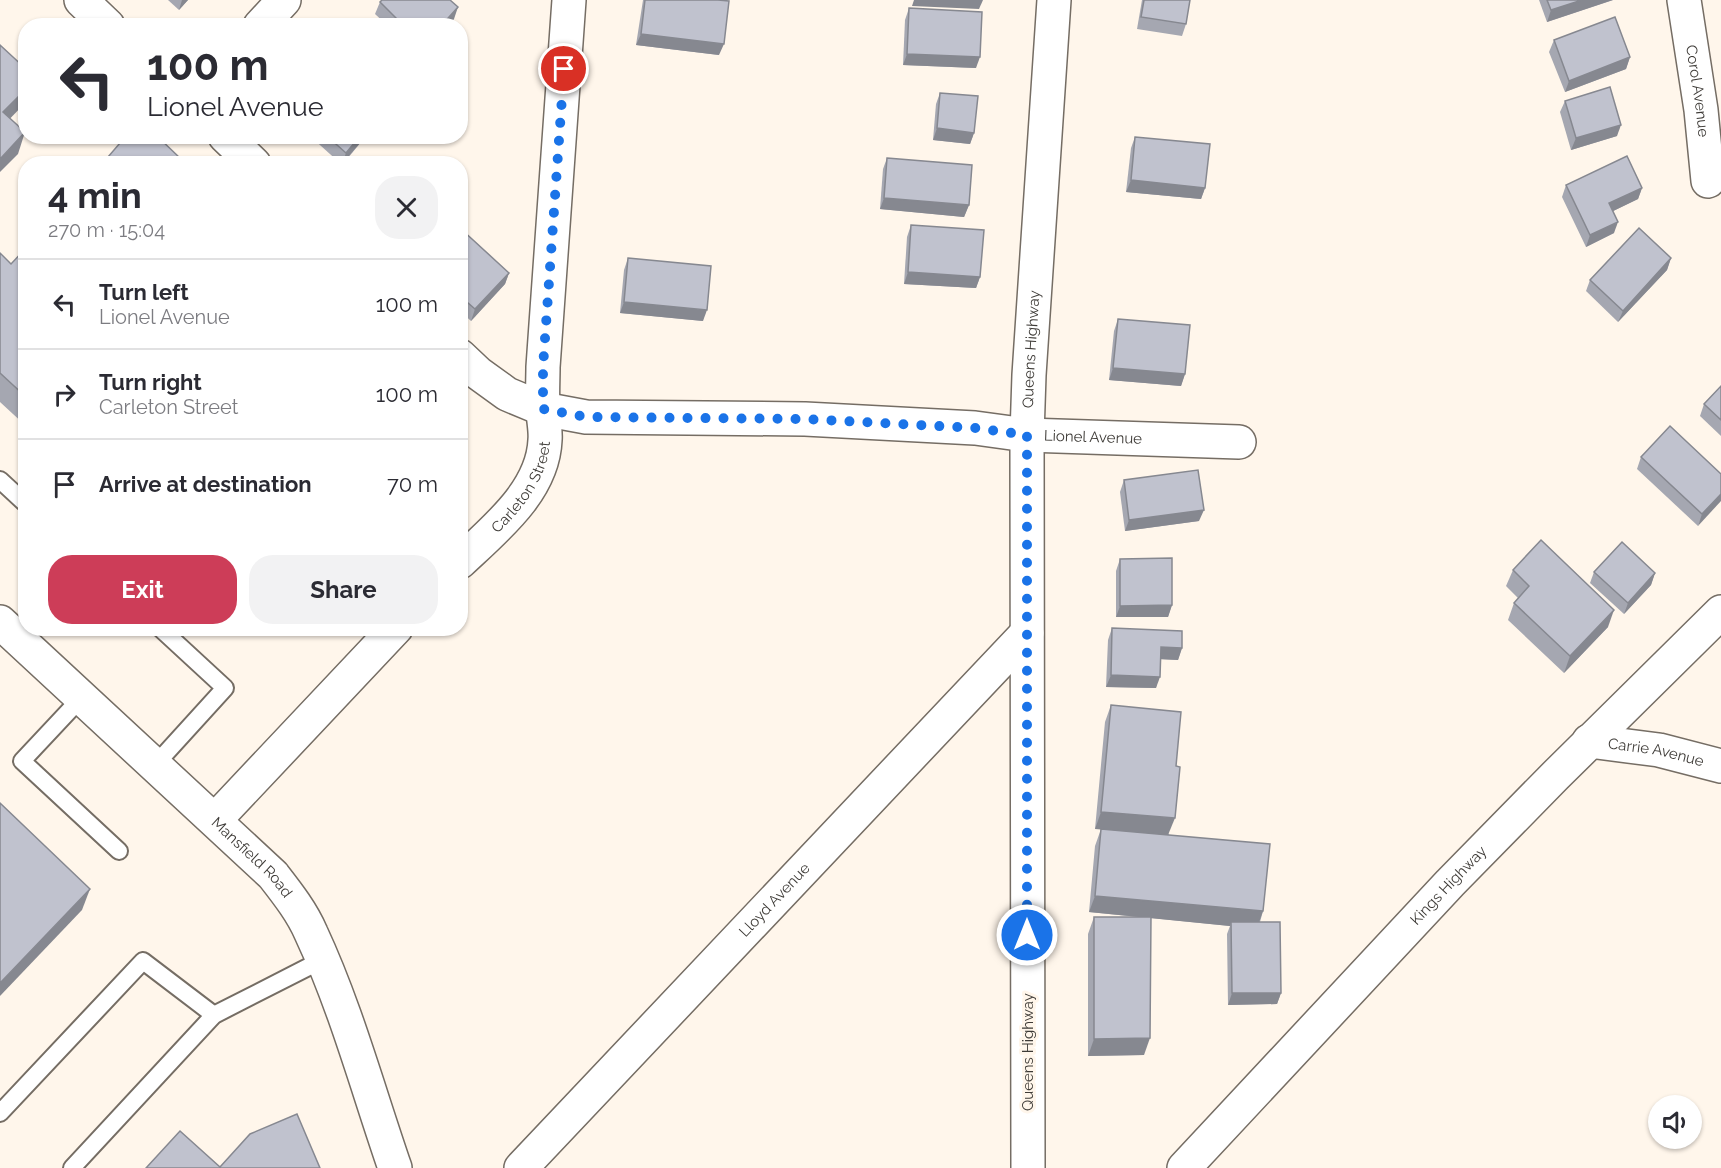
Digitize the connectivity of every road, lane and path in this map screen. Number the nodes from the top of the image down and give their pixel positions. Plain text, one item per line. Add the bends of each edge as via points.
1 (81, 0) edge
2 (284, 0) edge
3 (569, 0) edge
4 (1054, 0) edge
5 (1684, 0) edge
6 (100, 18) edge
7 (267, 18) edge
8 (233, 144) edge
9 (246, 156) edge
10 (1708, 181) dead end
11 (468, 363) edge
12 (543, 409) junction
13 (1027, 435) junction
14 (1239, 442) dead end
15 (0, 480) edge
16 (18, 497) edge
17 (468, 555) edge
18 (1721, 612) edge
19 (0, 622) edge
20 (1027, 633) junction
21 (169, 636) edge
22 (388, 636) edge
23 (82, 698) junction
24 (1590, 741) junction
25 (155, 765) junction
26 (1721, 765) edge
27 (215, 820) junction
28 (119, 850) dead end
29 (322, 960) junction
30 (214, 1015) junction
31 (0, 1113) edge
32 (72, 1168) edge
33 (395, 1168) edge
34 (521, 1168) edge
35 (1028, 1168) edge
36 (1184, 1168) edge

1 - 6 street
2 - 7 street
3 - 12 street, Carleton Street
4 - 13 street, Queens Highway
5 - 10 street, Corol Avenue
8 - 9 street
11 - 12 street, Lionel Avenue via 507,394
12 - 13 street, Lionel Avenue via 586,417 805,419 975,428
12 - 17 street, Carleton Street via 543,455 529,489 507,519
13 - 14 street, Lionel Avenue
13 - 20 street, Queens Highway
15 - 16 lane
18 - 24 street, Kings Highway
19 - 23 street, Mansfield Road
20 - 34 street, Lloyd Avenue
20 - 35 street, Queens Highway
21 - 25 lane via 225,688
22 - 27 street
23 - 25 street, Mansfield Road
23 - 28 lane via 21,761
24 - 26 street, Carrie Avenue via 1659,750
24 - 36 street, Kings Highway via 1450,883
25 - 27 street, Mansfield Road
27 - 29 street, Mansfield Road via 273,875 311,932
29 - 30 lane
29 - 33 street, Mansfield Road
30 - 31 lane via 143,961
30 - 32 lane

